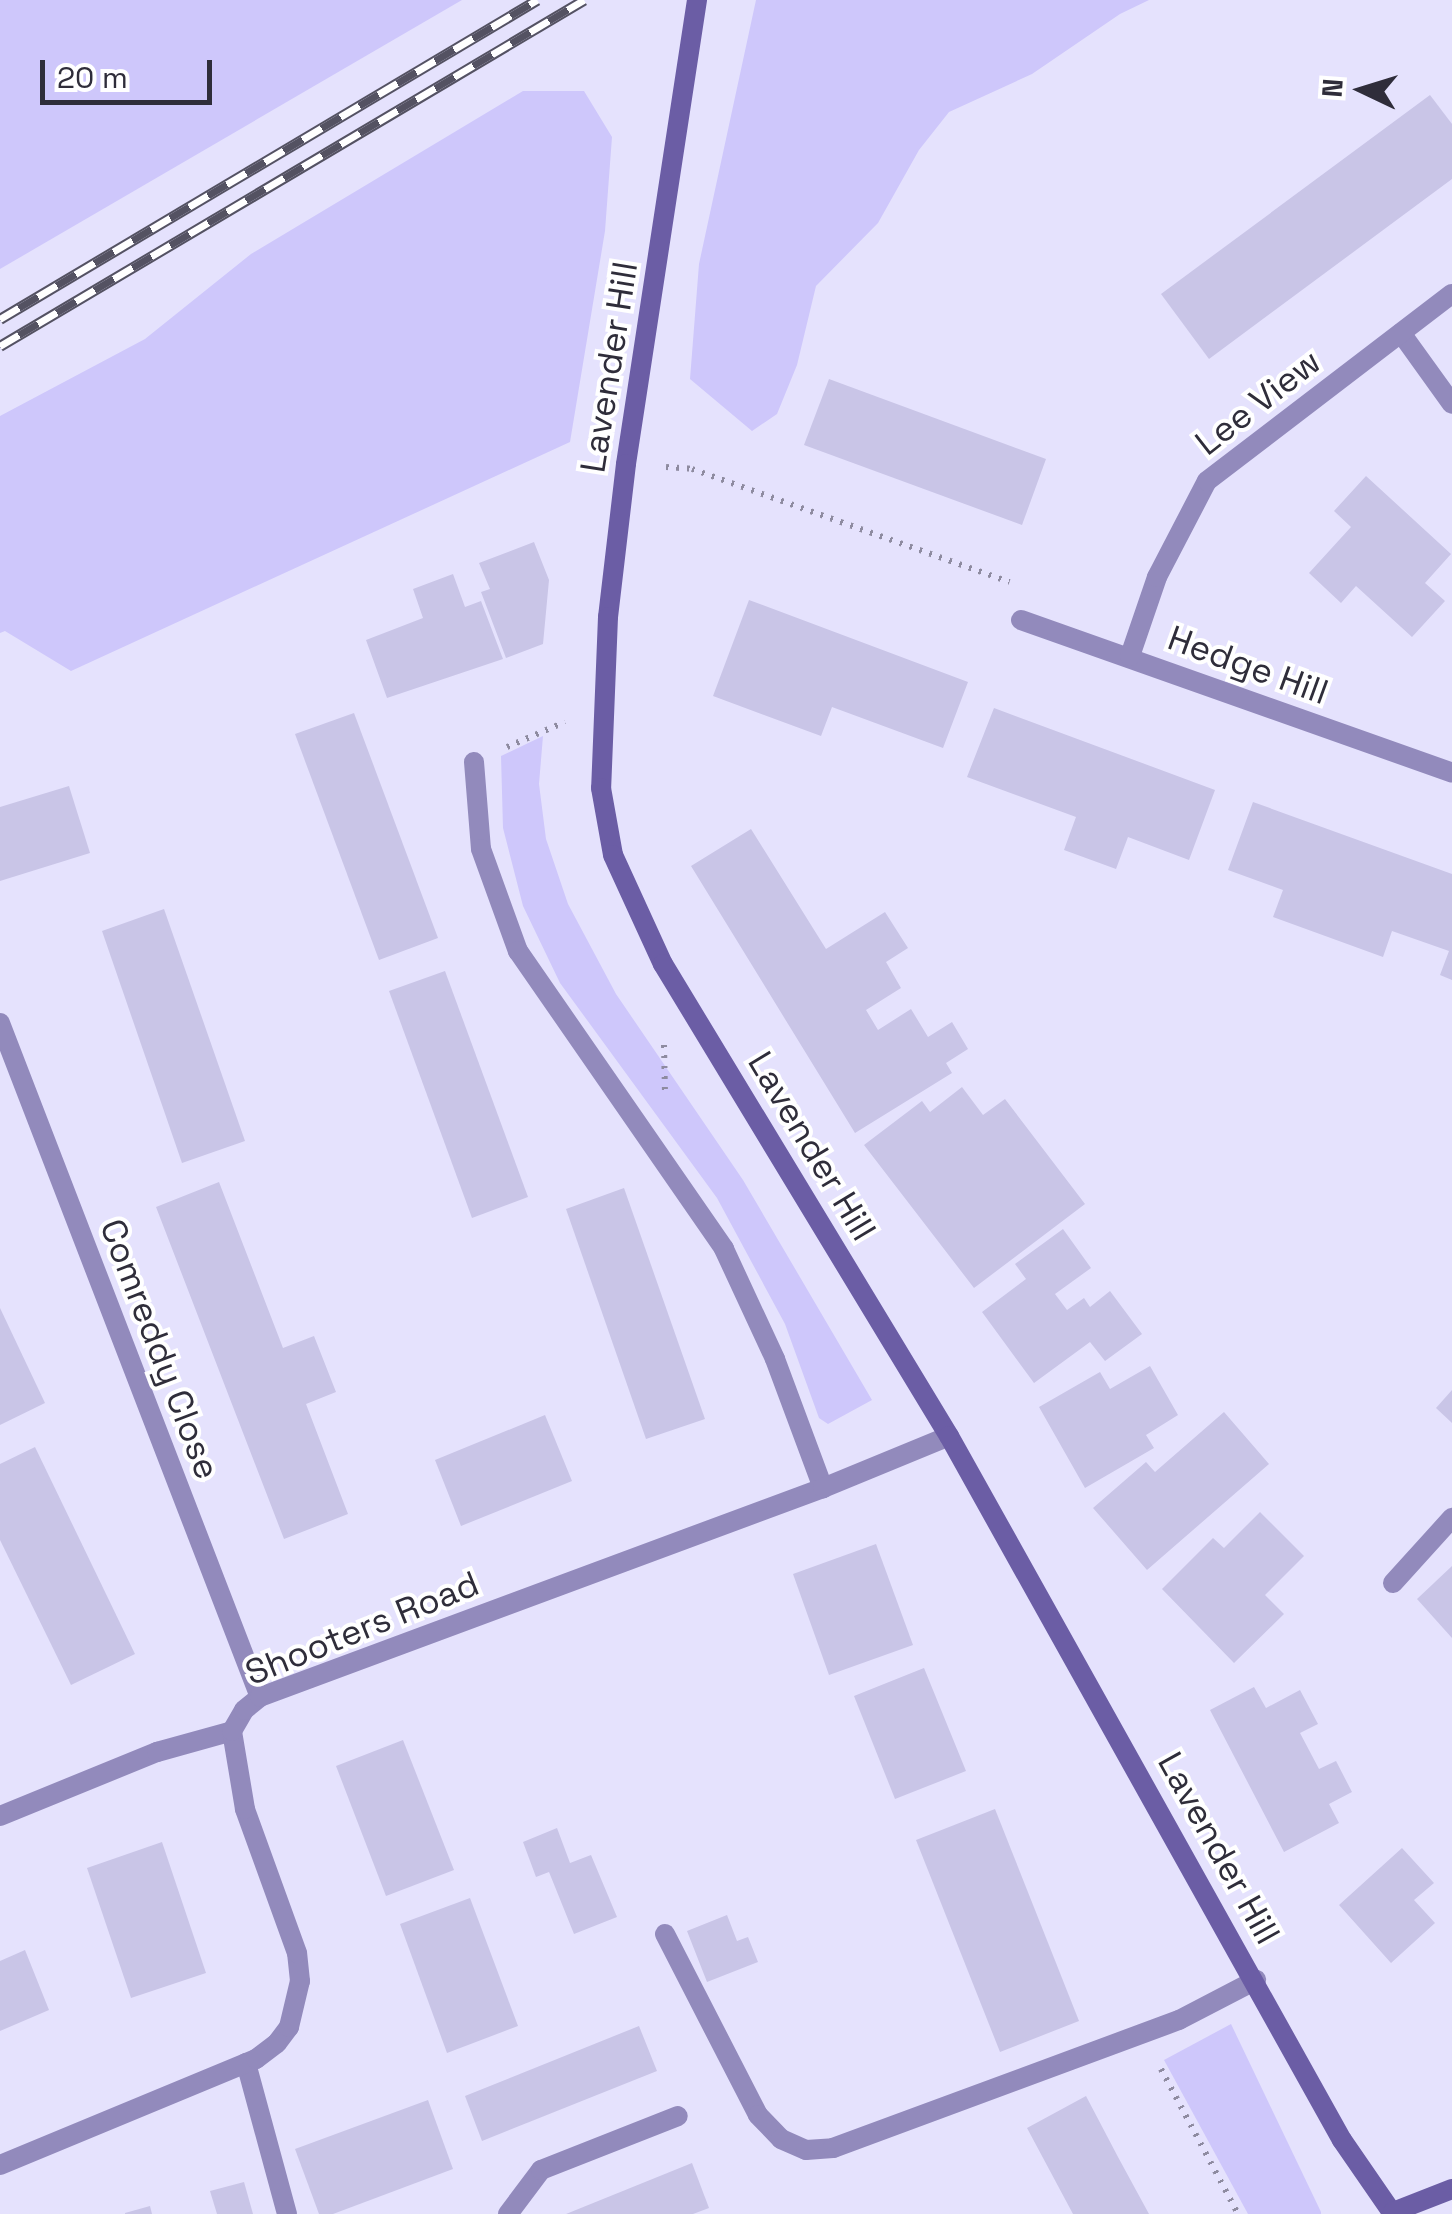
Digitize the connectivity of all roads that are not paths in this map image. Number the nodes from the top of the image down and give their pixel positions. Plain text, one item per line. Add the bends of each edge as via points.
1 (697, 0) edge
2 (1452, 294) edge
3 (1401, 333) junction
4 (1452, 404) edge
5 (1021, 620) road end
6 (1130, 656) junction
7 (474, 762) road end
8 (1452, 773) edge
9 (0, 1023) edge
10 (950, 1436) junction
11 (823, 1488) junction
12 (1452, 1518) edge
13 (1393, 1583) dead end
14 (260, 1698) junction
15 (232, 1731) junction
16 (0, 1816) edge
17 (665, 1934) dead end
18 (1256, 1980) junction
19 (246, 2064) junction
20 (678, 2116) dead end
21 (0, 2165) edge
22 (1452, 2189) edge
23 (1393, 2213) edge
24 (288, 2214) edge
25 (508, 2214) edge

1 - 10 street, Lavender Hill via 626,464 602,705 601,788 613,855 663,964
2 - 3 street, Lee View
3 - 4 street
3 - 6 street, Lee View via 1207,481 1158,577
5 - 6 street, Hedge Hill
6 - 8 street, Hedge Hill
7 - 11 street via 481,849 518,951 724,1249 775,1359
9 - 14 street, Comreddy Close
10 - 11 street, Shooters Road
10 - 18 street, Lavender Hill
11 - 14 street, Shooters Road
12 - 13 street
14 - 15 street, Shooters Road
15 - 16 street via 158,1752
15 - 19 street, Shooters Road via 245,1809 297,1953 300,1980 289,2027
17 - 18 street via 758,2116 781,2139 806,2150 833,2148 1180,2020
18 - 23 street, Lavender Hill via 1342,2140
19 - 21 street, Shooters Road
19 - 24 street
20 - 25 street via 541,2170
22 - 23 street

